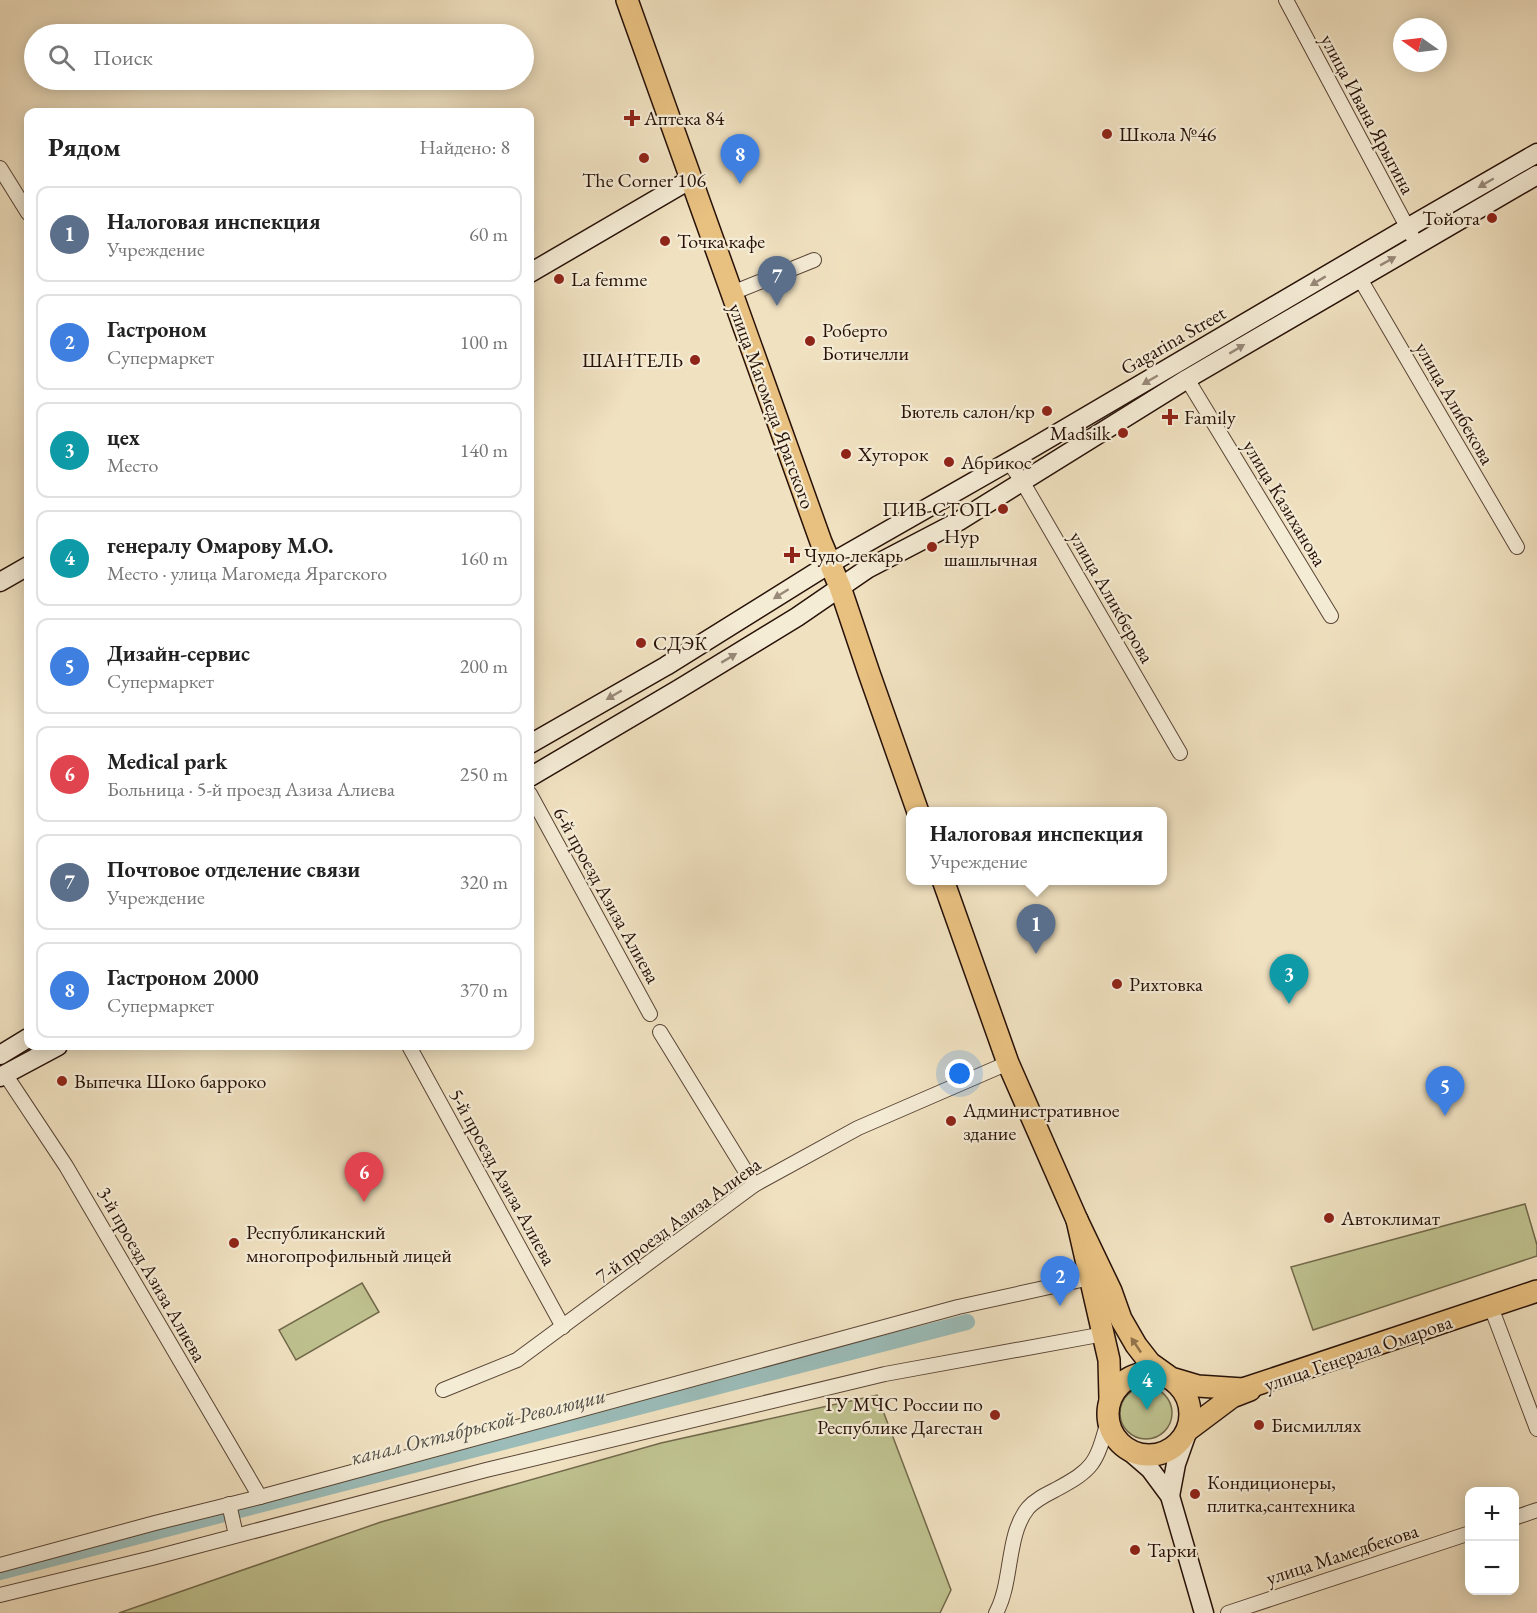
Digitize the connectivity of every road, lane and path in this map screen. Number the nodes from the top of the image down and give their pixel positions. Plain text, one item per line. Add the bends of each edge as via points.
1 (627, 0) edge
2 (1286, 0) edge
3 (1537, 153) edge
4 (0, 168) edge
5 (691, 179) junction
6 (1536, 179) edge
7 (24, 207) edge
8 (1407, 228) junction
9 (1417, 245) junction
10 (814, 260) dead end
11 (534, 271) edge
12 (1359, 278) junction
13 (732, 293) junction
14 (1187, 379) junction
15 (1009, 462) junction
16 (1022, 481) junction
17 (1517, 547) dead end
18 (831, 563) junction
19 (24, 568) edge
20 (0, 582) edge
21 (840, 587) junction
22 (1331, 616) dead end
23 (534, 742) edge
24 (1180, 753) dead end
25 (534, 775) edge
26 (534, 801) edge
27 (916, 807) edge
28 (945, 885) edge
29 (650, 1014) dead end
30 (660, 1032) dead end
31 (24, 1040) edge
32 (51, 1050) edge
33 (411, 1050) edge
34 (0, 1054) edge
35 (1008, 1063) junction
36 (3, 1076) edge
37 (754, 1185) junction
38 (1077, 1220) junction
39 (1090, 1278) junction
40 (1537, 1292) edge
41 (1491, 1307) junction
42 (564, 1327) junction
43 (1104, 1334) junction
44 (1171, 1378) junction
45 (443, 1390) dead end
46 (1110, 1399) junction
47 (1108, 1421) junction
48 (1537, 1429) edge
49 (1188, 1430) junction
50 (1128, 1450) junction
51 (1170, 1496) junction
52 (260, 1497) junction
53 (229, 1504) junction
54 (1537, 1510) edge
55 (1519, 1517) edge
56 (236, 1535) junction
57 (1465, 1535) edge
58 (0, 1565) edge
59 (0, 1595) edge
60 (996, 1613) edge
61 (1204, 1613) edge
62 (1228, 1613) edge

1 - 5 main road, улица Магомеда Ярагского
2 - 8 street, улица Ивана Ярыгина
3 -> 8 main road, Gagarina Street
4 - 7 street
5 - 11 main road
5 - 13 main road, улица Магомеда Ярагского
6 - 9 main road, Gagarina Street
8 - 9 street, улица Ивана Ярыгина
8 -> 15 main road, Gagarina Street
12 -> 9 main road, Gagarina Street
10 - 13 street
14 -> 12 main road, Gagarina Street
12 - 17 street, улица Алибекова
13 - 18 main road, улица Магомеда Ярагского
14 - 16 main road, Gagarina Street
14 - 22 street, улица Казиханова
15 - 16 street, улица Аликберова
15 - 18 main road, Gagarina Street
16 - 21 main road, Gagarina Street
16 - 24 street, улица Аликберова
18 - 21 main road, улица Магомеда Ярагского
18 -> 23 main road, Gagarina Street via 666,666
19 - 20 main road
25 -> 21 main road, Gagarina Street via 797,617
21 - 27 main road, улица Магомеда Ярагского
26 - 29 street, 6-й проезд Азиза Алиева
28 - 35 main road
30 - 37 street
31 - 34 main road
32 - 36 main road
33 - 42 street, 5-й проезд Азиза Алиева
35 - 37 street, 7-й проезд Азиза Алиева via 858,1128
35 - 38 main road
36 - 52 street, 3-й проезд Азиза Алиева via 66,1166
37 - 42 street, 7-й проезд Азиза Алиева
38 - 39 main road
44 -> 38 main road via 1150,1364 1136,1346
39 - 43 main road
39 - 52 street via 958,1307
40 - 41 main road, улица Генерала Омарова
41 - 44 main road, улица Генерала Омарова via 1243,1389 1198,1386
41 - 48 street
41 - 49 main road, улица Генерала Омарова via 1243,1392
42 - 45 street, 7-й проезд Азиза Алиева via 517,1360
43 - 46 main road
43 - 56 street via 885,1374
44 - 46 main road via 1149,1372 1133,1375 1121,1383
44 - 49 main road via 1188,1400
46 - 47 main road
47 - 50 main road via 1111,1432
47 - 60 street via 1100,1451 1090,1467 1073,1481 1036,1500 1021,1519
49 - 50 main road via 1173,1448 1161,1454 1144,1455
49 - 51 main road
50 - 51 main road via 1150,1469
51 - 61 main road
52 - 53 street
53 - 56 street
53 - 58 street
54 - 55 street
56 - 59 street
57 - 62 street, улица Мамедбекова

